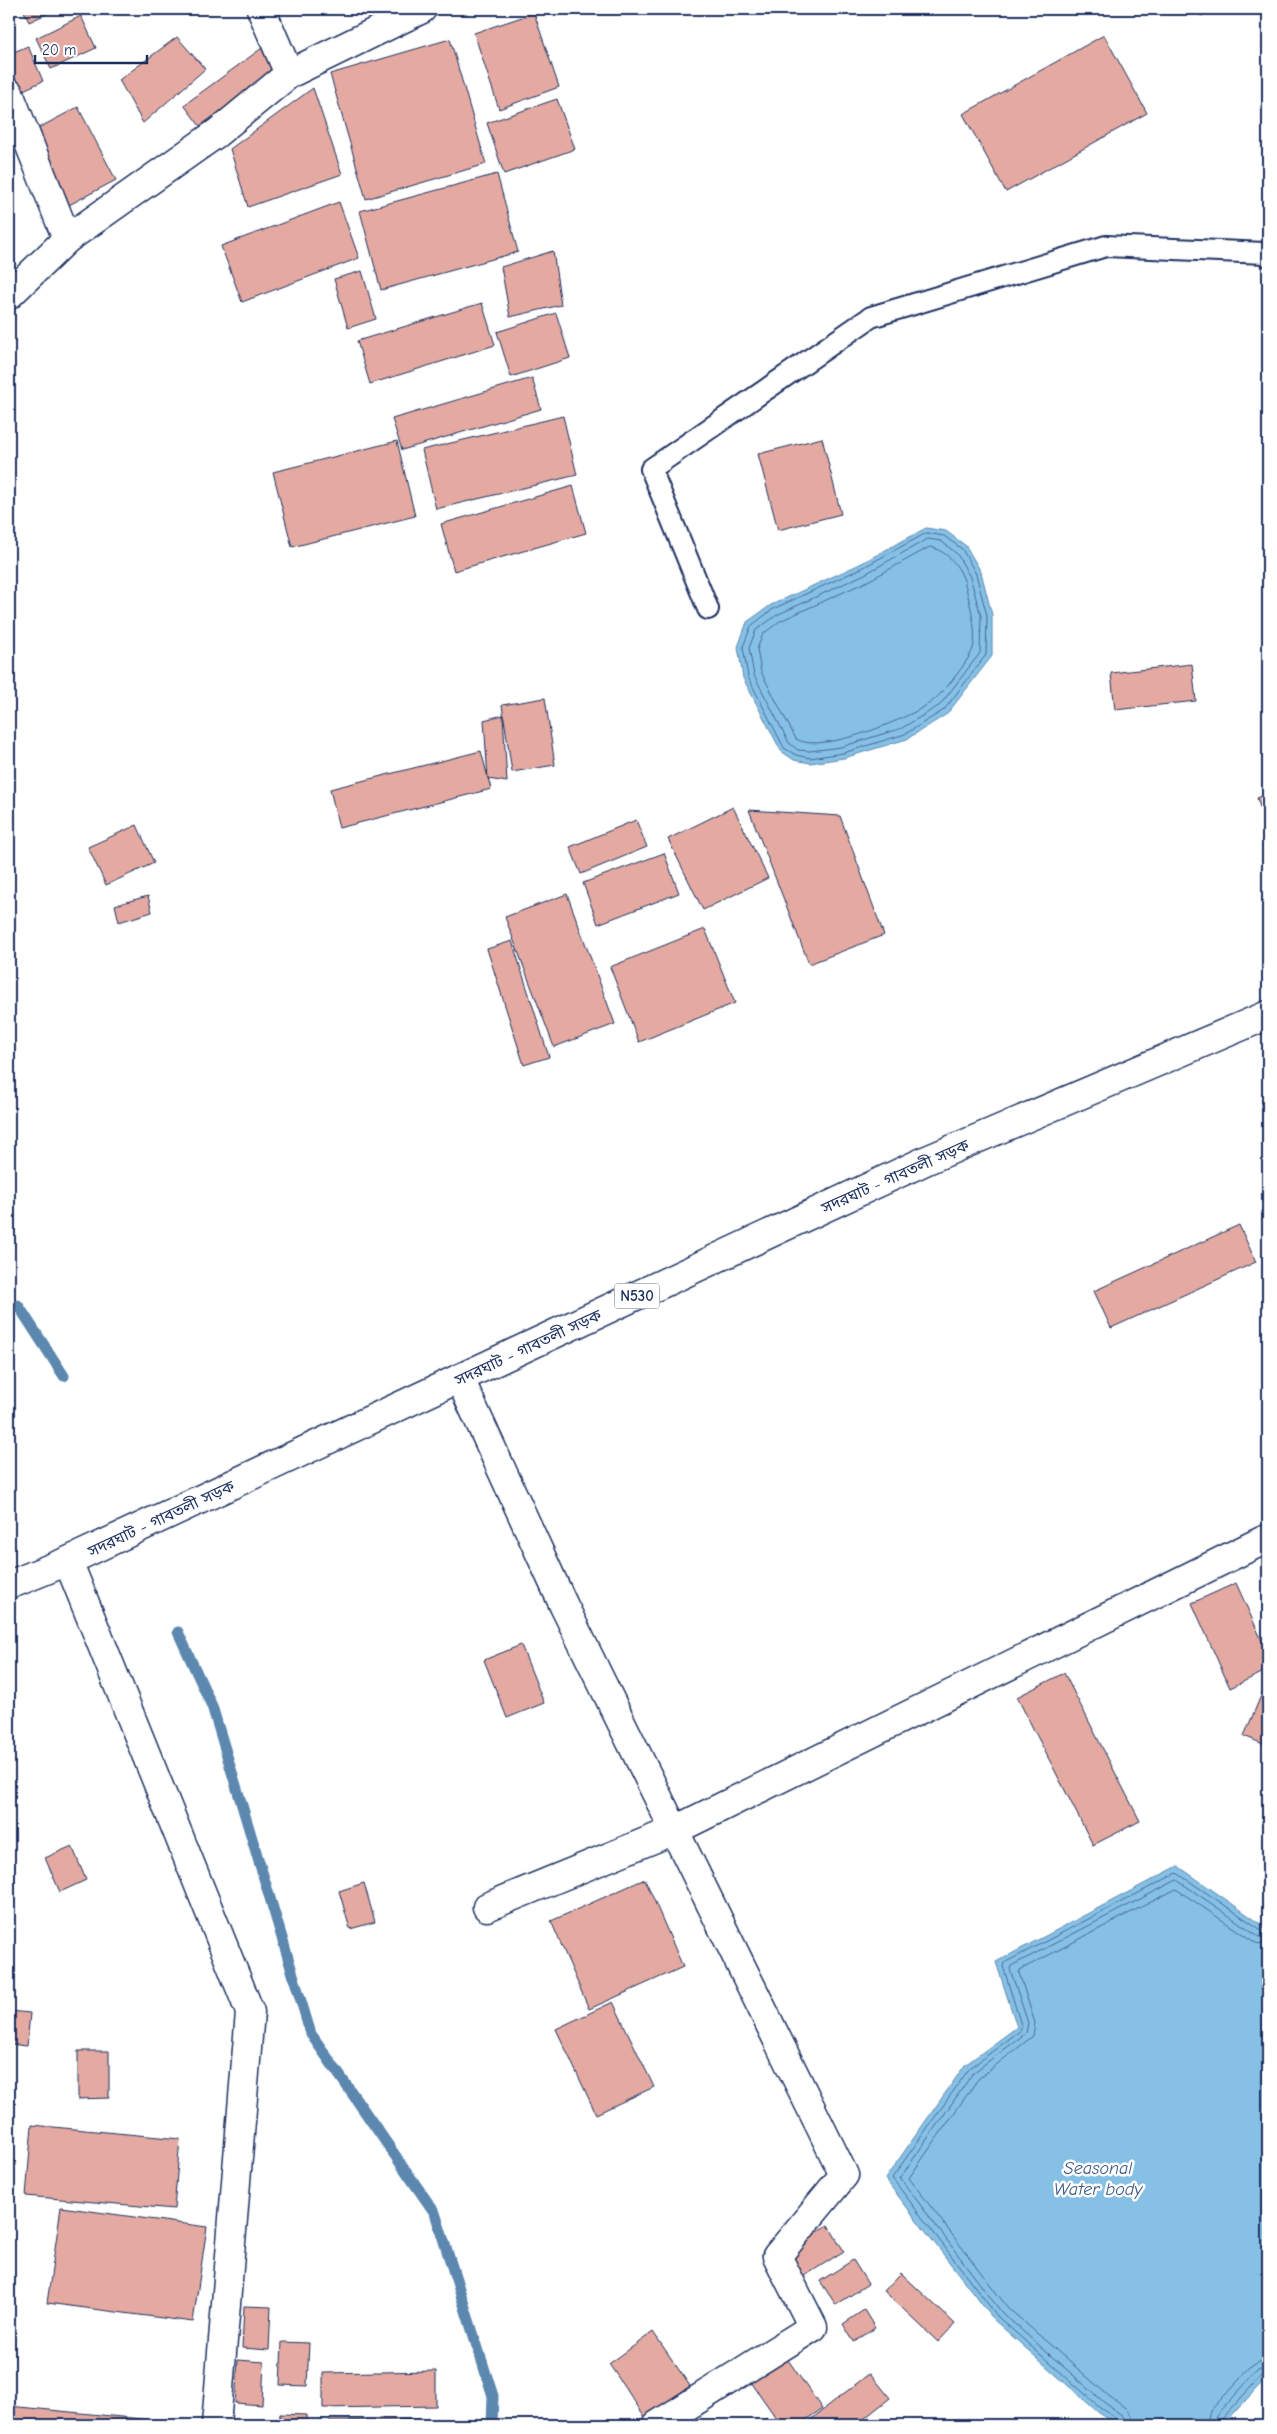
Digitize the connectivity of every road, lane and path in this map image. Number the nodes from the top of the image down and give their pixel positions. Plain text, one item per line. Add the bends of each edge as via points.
1 (261, 9) edge
2 (410, 12) edge
3 (289, 74) junction
4 (9, 93) edge
5 (67, 239) junction
6 (1268, 256) edge
7 (9, 295) edge
8 (708, 609) dead end
9 (1268, 1015) edge
10 (460, 1379) junction
11 (1264, 1540) dead end
12 (68, 1561) junction
13 (9, 1585) edge
14 (675, 1830) junction
15 (486, 1908) dead end
16 (216, 2425) edge
17 (658, 2425) edge

1 - 3 main road
2 - 3 main road
3 - 5 main road via 217,133
4 - 5 main road
5 - 7 main road
6 - 8 lane via 1265,253 1106,246 871,317 651,469
9 - 10 main road, সদরঘাট - গাবতলী সড়ক / N530 via 927,1160
10 - 12 main road, সদরঘাট - গাবতলী সড়ক / N530
10 - 14 main road via 564,1606
11 - 14 main road
12 - 13 main road, সদরঘাট - গাবতলী সড়ক / N530
12 - 16 main road via 250,2012
14 - 15 main road
14 - 17 main road via 844,2175 778,2256 813,2327

